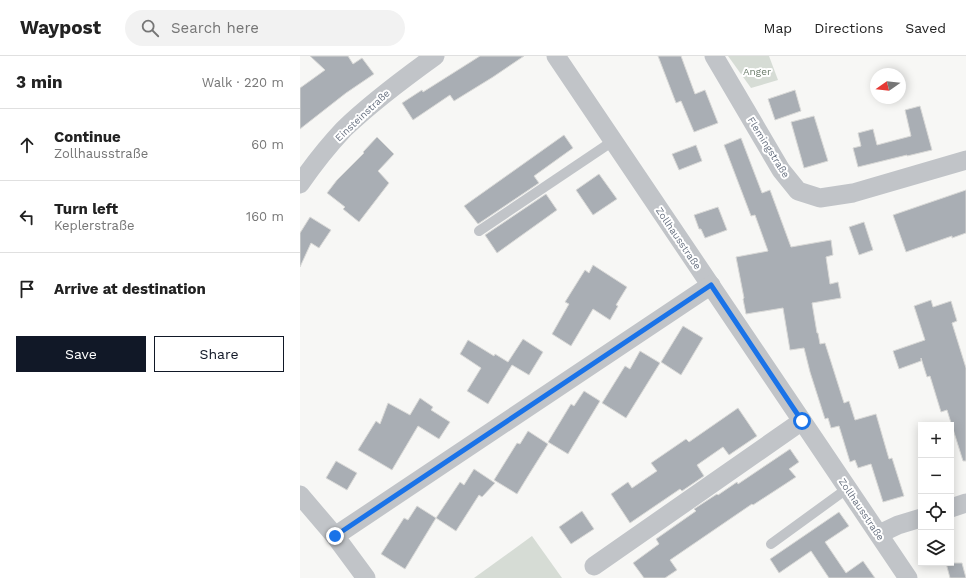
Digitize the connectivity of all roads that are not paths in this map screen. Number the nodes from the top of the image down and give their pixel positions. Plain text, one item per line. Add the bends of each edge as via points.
1 (435, 56) edge
2 (556, 56) edge
3 (714, 56) edge
4 (613, 141) junction
5 (966, 160) edge
6 (300, 184) edge
7 (479, 231) dead end
8 (711, 285) junction
9 (802, 421) junction
10 (848, 488) junction
11 (300, 496) edge
12 (966, 503) edge
13 (954, 507) edge
14 (918, 519) edge
15 (879, 534) junction
16 (335, 536) junction
17 (771, 544) dead end
18 (594, 566) dead end
19 (366, 578) edge
20 (908, 578) edge

1 - 6 street, Einsteinstraße via 377,100 344,130
2 - 4 street, Zollhausstraße
3 - 5 street, Flemingstraße via 781,170 798,191 820,198 853,193
4 - 7 lane
4 - 8 street, Zollhausstraße
8 - 9 street, Zollhausstraße
8 - 16 street
9 - 10 street, Zollhausstraße
9 - 18 street
10 - 15 street, Zollhausstraße
10 - 17 lane
11 - 16 street
12 - 13 street
14 - 15 street
15 - 20 street, Zollhausstraße
16 - 19 street

